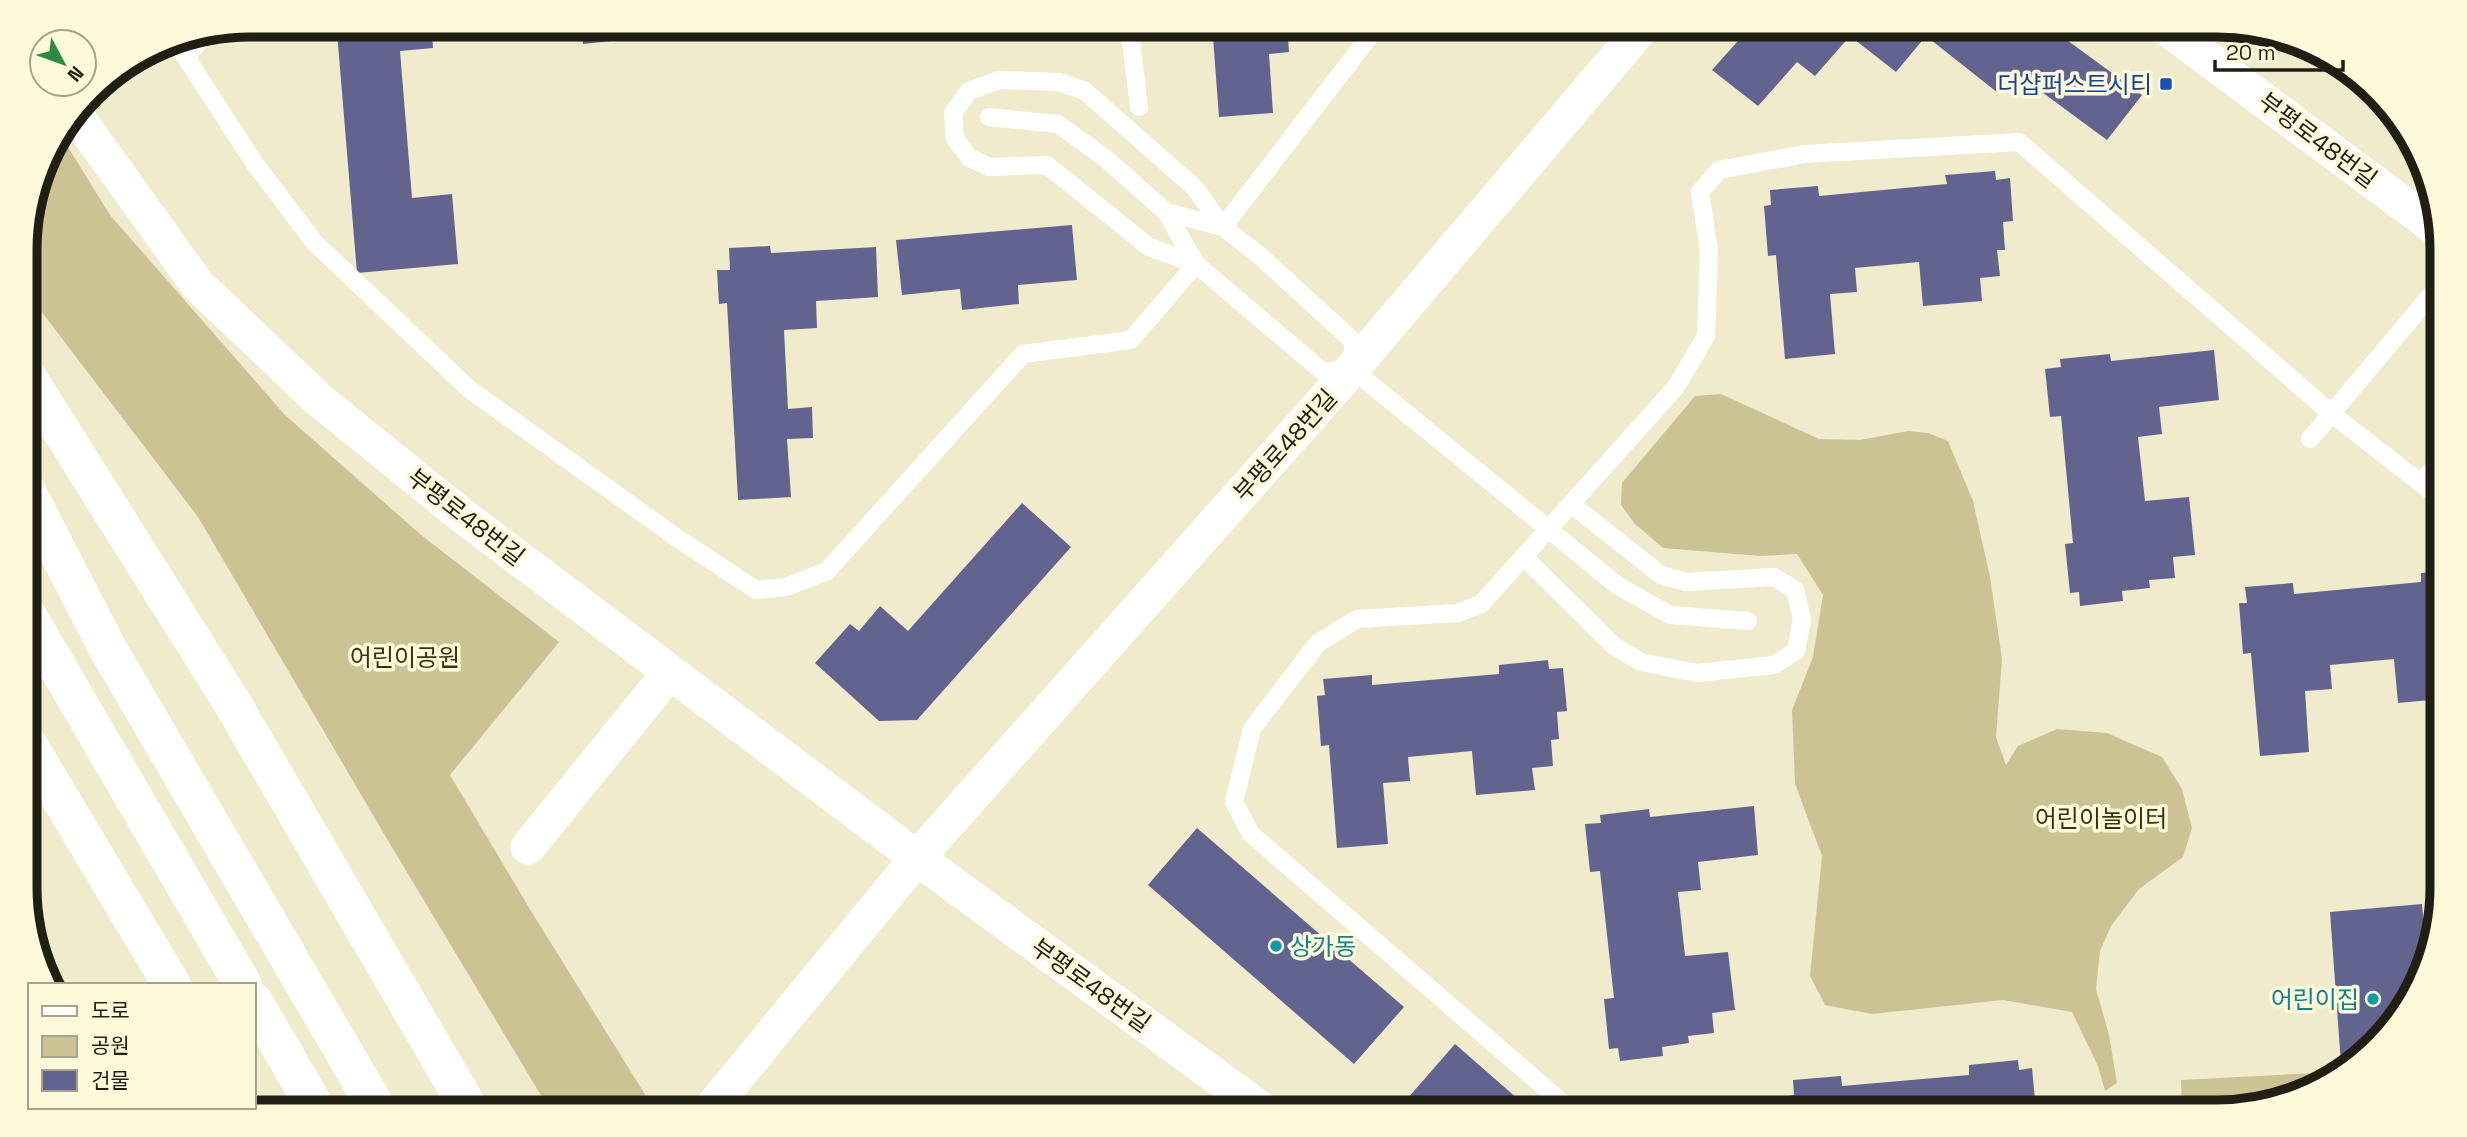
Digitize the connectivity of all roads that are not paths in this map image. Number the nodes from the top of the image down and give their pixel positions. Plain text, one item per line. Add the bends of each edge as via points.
1 (1131, 37) edge
2 (1369, 37) edge
3 (1634, 37) edge
4 (2178, 37) edge
5 (197, 43) edge
6 (180, 49) edge
7 (186, 58) junction
8 (1139, 107) dead end
9 (989, 117) dead end
10 (80, 121) edge
11 (1166, 212) junction
12 (2428, 222) edge
13 (1223, 226) junction
14 (1196, 264) junction
15 (2430, 296) edge
16 (1352, 369) junction
17 (37, 392) edge
18 (2332, 414) junction
19 (2310, 439) dead end
20 (2430, 472) edge
21 (2421, 483) junction
22 (2430, 490) edge
23 (1571, 504) junction
24 (37, 511) edge
25 (1548, 527) junction
26 (1524, 557) junction
27 (1748, 621) dead end
28 (37, 632) edge
29 (670, 672) junction
30 (37, 759) edge
31 (528, 847) dead end
32 (917, 859) junction
33 (171, 983) edge
34 (242, 983) edge
35 (256, 1005) edge
36 (311, 1100) edge
37 (372, 1100) edge
38 (464, 1100) edge
39 (718, 1100) edge
40 (1248, 1100) edge
41 (1559, 1100) edge

1 - 8 lane
2 - 13 lane
3 - 16 street, 부평로48번길
4 - 12 street, 부평로48번길
5 - 7 lane
6 - 7 lane
7 - 14 lane via 255,164 314,242 469,389 756,590 786,587 827,571 1023,354 1131,340
9 - 11 lane via 1058,124
10 - 29 street, 부평로48번길 via 197,284 308,389 464,517
11 - 13 lane
11 - 14 lane
13 - 14 lane via 1195,188 1085,91 1059,82 999,80 969,91 953,113 955,139 970,158 989,167 1047,165 1149,247
13 - 16 lane via 1353,341
14 - 16 lane via 1323,372
15 - 18 lane
16 - 25 lane
16 - 32 street, 부평로48번길
17 - 38 highway via 231,701
18 - 19 lane
18 - 21 lane
18 - 23 lane via 2020,142 1805,154 1719,170 1700,192 1709,251 1706,336 1676,387
20 - 21 lane
21 - 22 lane
23 - 25 lane
23 - 26 lane via 1661,575 1686,582 1774,577 1795,590 1802,620 1796,651 1774,666 1697,673 1641,662 1614,646
24 - 37 highway via 108,649
25 - 26 lane
25 - 27 lane via 1617,585 1670,615
26 - 41 lane via 1481,604 1458,613 1357,619 1318,643 1252,729 1234,802 1251,834
28 - 34 highway
29 - 31 street
29 - 32 street, 부평로48번길
30 - 33 highway
32 - 39 street, 부평로48번길
32 - 40 street, 부평로48번길
35 - 36 highway

